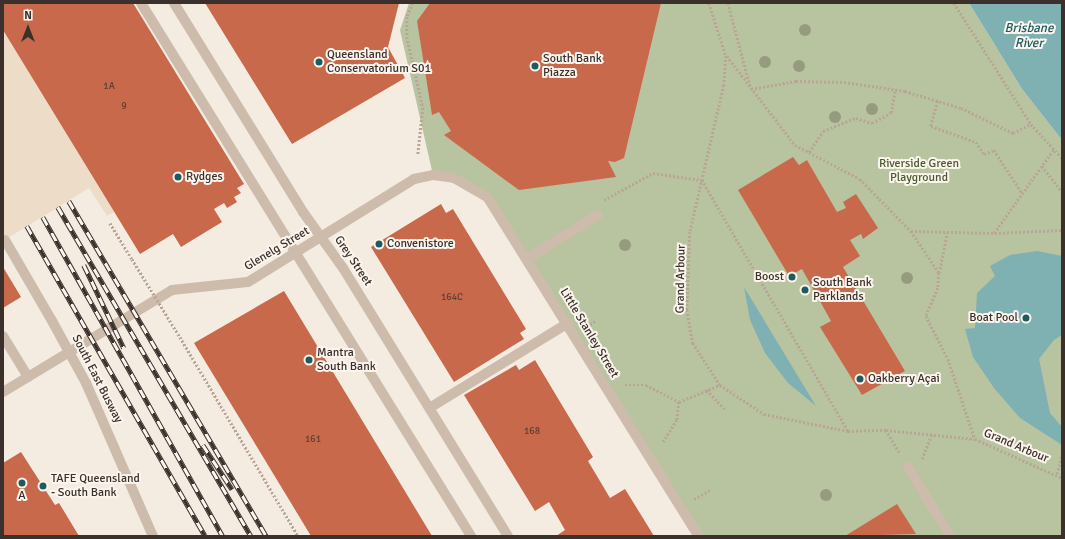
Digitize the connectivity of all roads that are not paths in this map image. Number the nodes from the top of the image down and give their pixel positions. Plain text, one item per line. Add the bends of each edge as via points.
1 (141, 3) edge
2 (174, 3) edge
3 (433, 175) joint
4 (598, 215) dead end
5 (322, 237) junction
6 (5, 240) dead end
7 (296, 253) junction
8 (528, 258) junction
9 (568, 323) junction
10 (3, 336) edge
11 (28, 377) junction
12 (3, 392) edge
13 (431, 407) junction
14 (908, 466) road end
15 (153, 536) edge
16 (471, 536) edge
17 (508, 536) edge
18 (698, 536) edge
19 (950, 536) edge

1 - 7 street
2 - 5 street, Grey Street
3 - 5 street, Glenelg Street via 414,178
3 - 8 street, Little Stanley Street via 466,182 488,198
4 - 8 street
5 - 7 street, Glenelg Street
5 - 13 street, Grey Street
6 - 15 street, South East Busway, bridge via 86,383
7 - 11 street, Glenelg Street via 248,282 172,290
7 - 16 street
8 - 9 street, Little Stanley Street
9 - 13 street
9 - 18 street, Little Stanley Street
10 - 11 street
11 - 12 street, Glenelg Street
13 - 17 street, Grey Street
14 - 19 street

